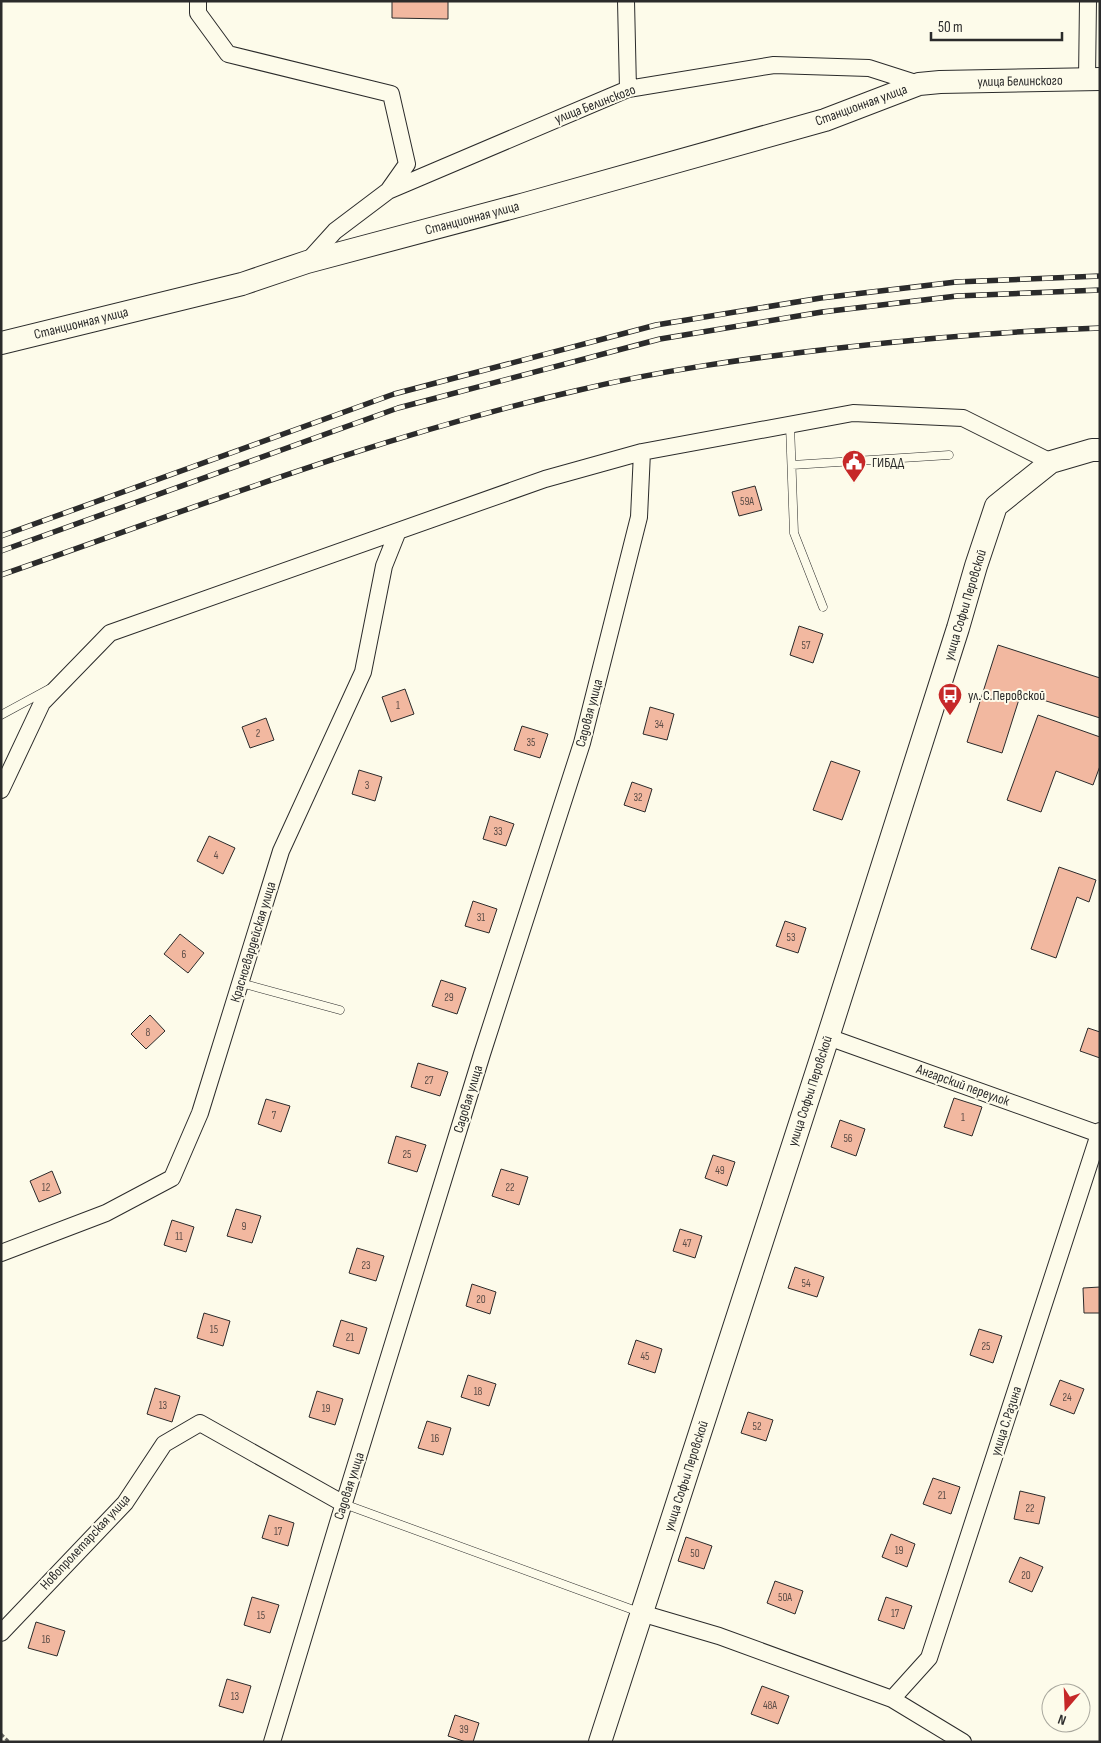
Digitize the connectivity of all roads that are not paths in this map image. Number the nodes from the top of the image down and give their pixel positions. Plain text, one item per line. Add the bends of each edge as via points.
1 (198, 1) edge
2 (626, 1) edge
3 (1088, 1) edge
4 (1093, 79) edge
5 (929, 83) junction
6 (628, 89) junction
7 (388, 192) junction
8 (307, 262) junction
9 (1, 343) edge
10 (790, 425) junction
11 (1100, 450) edge
12 (642, 452) junction
13 (950, 455) dead end
14 (1051, 462) junction
15 (792, 465) junction
16 (398, 531) junction
17 (823, 607) dead end
18 (64, 680) junction
19 (1, 715) edge
20 (1, 790) edge
21 (241, 983) junction
22 (340, 1010) dead end
23 (828, 1037) junction
24 (1099, 1132) edge
25 (1, 1253) edge
26 (344, 1504) junction
27 (641, 1613) junction
28 (1, 1633) edge
29 (892, 1699) junction
30 (272, 1742) edge
31 (600, 1742) edge
32 (963, 1742) edge

1 - 7 street via 198,13 228,54 391,94 407,164
2 - 6 street
3 - 4 street
4 - 5 main road, улица Белинского
5 - 6 street, улица Белинского via 869,68 774,65
5 - 8 main road, Станционная улица via 825,120
6 - 7 street, улица Белинского
7 - 8 street, улица Белинского via 335,231
8 - 9 main road, Станционная улица via 242,284
10 - 12 street
10 - 14 street via 854,413 963,418
10 - 15 lane
11 - 14 main road
12 - 16 street via 544,479
12 - 26 street, Садовая улица via 639,517 582,743 482,1054
13 - 15 lane
14 - 23 main road, улица Софьи Перовской via 996,506
15 - 17 lane via 794,533
16 - 18 street via 110,633
16 - 21 street, Красногвардейская улица via 384,566 363,672 281,851
18 - 19 lane
18 - 20 street via 42,703
21 - 22 lane
21 - 25 street, Красногвардейская улица via 200,1113 172,1178 106,1213
23 - 24 street, Ангарский переулок
23 - 27 main road, улица Софьи Перовской
24 - 29 street, улица С.Разина via 929,1658
26 - 27 lane
26 - 28 street, Новопролетарская улица via 200,1423 164,1444 125,1504
26 - 30 street, Садовая улица
27 - 29 street via 719,1636
27 - 31 main road, улица Софьи Перовской
29 - 32 street

